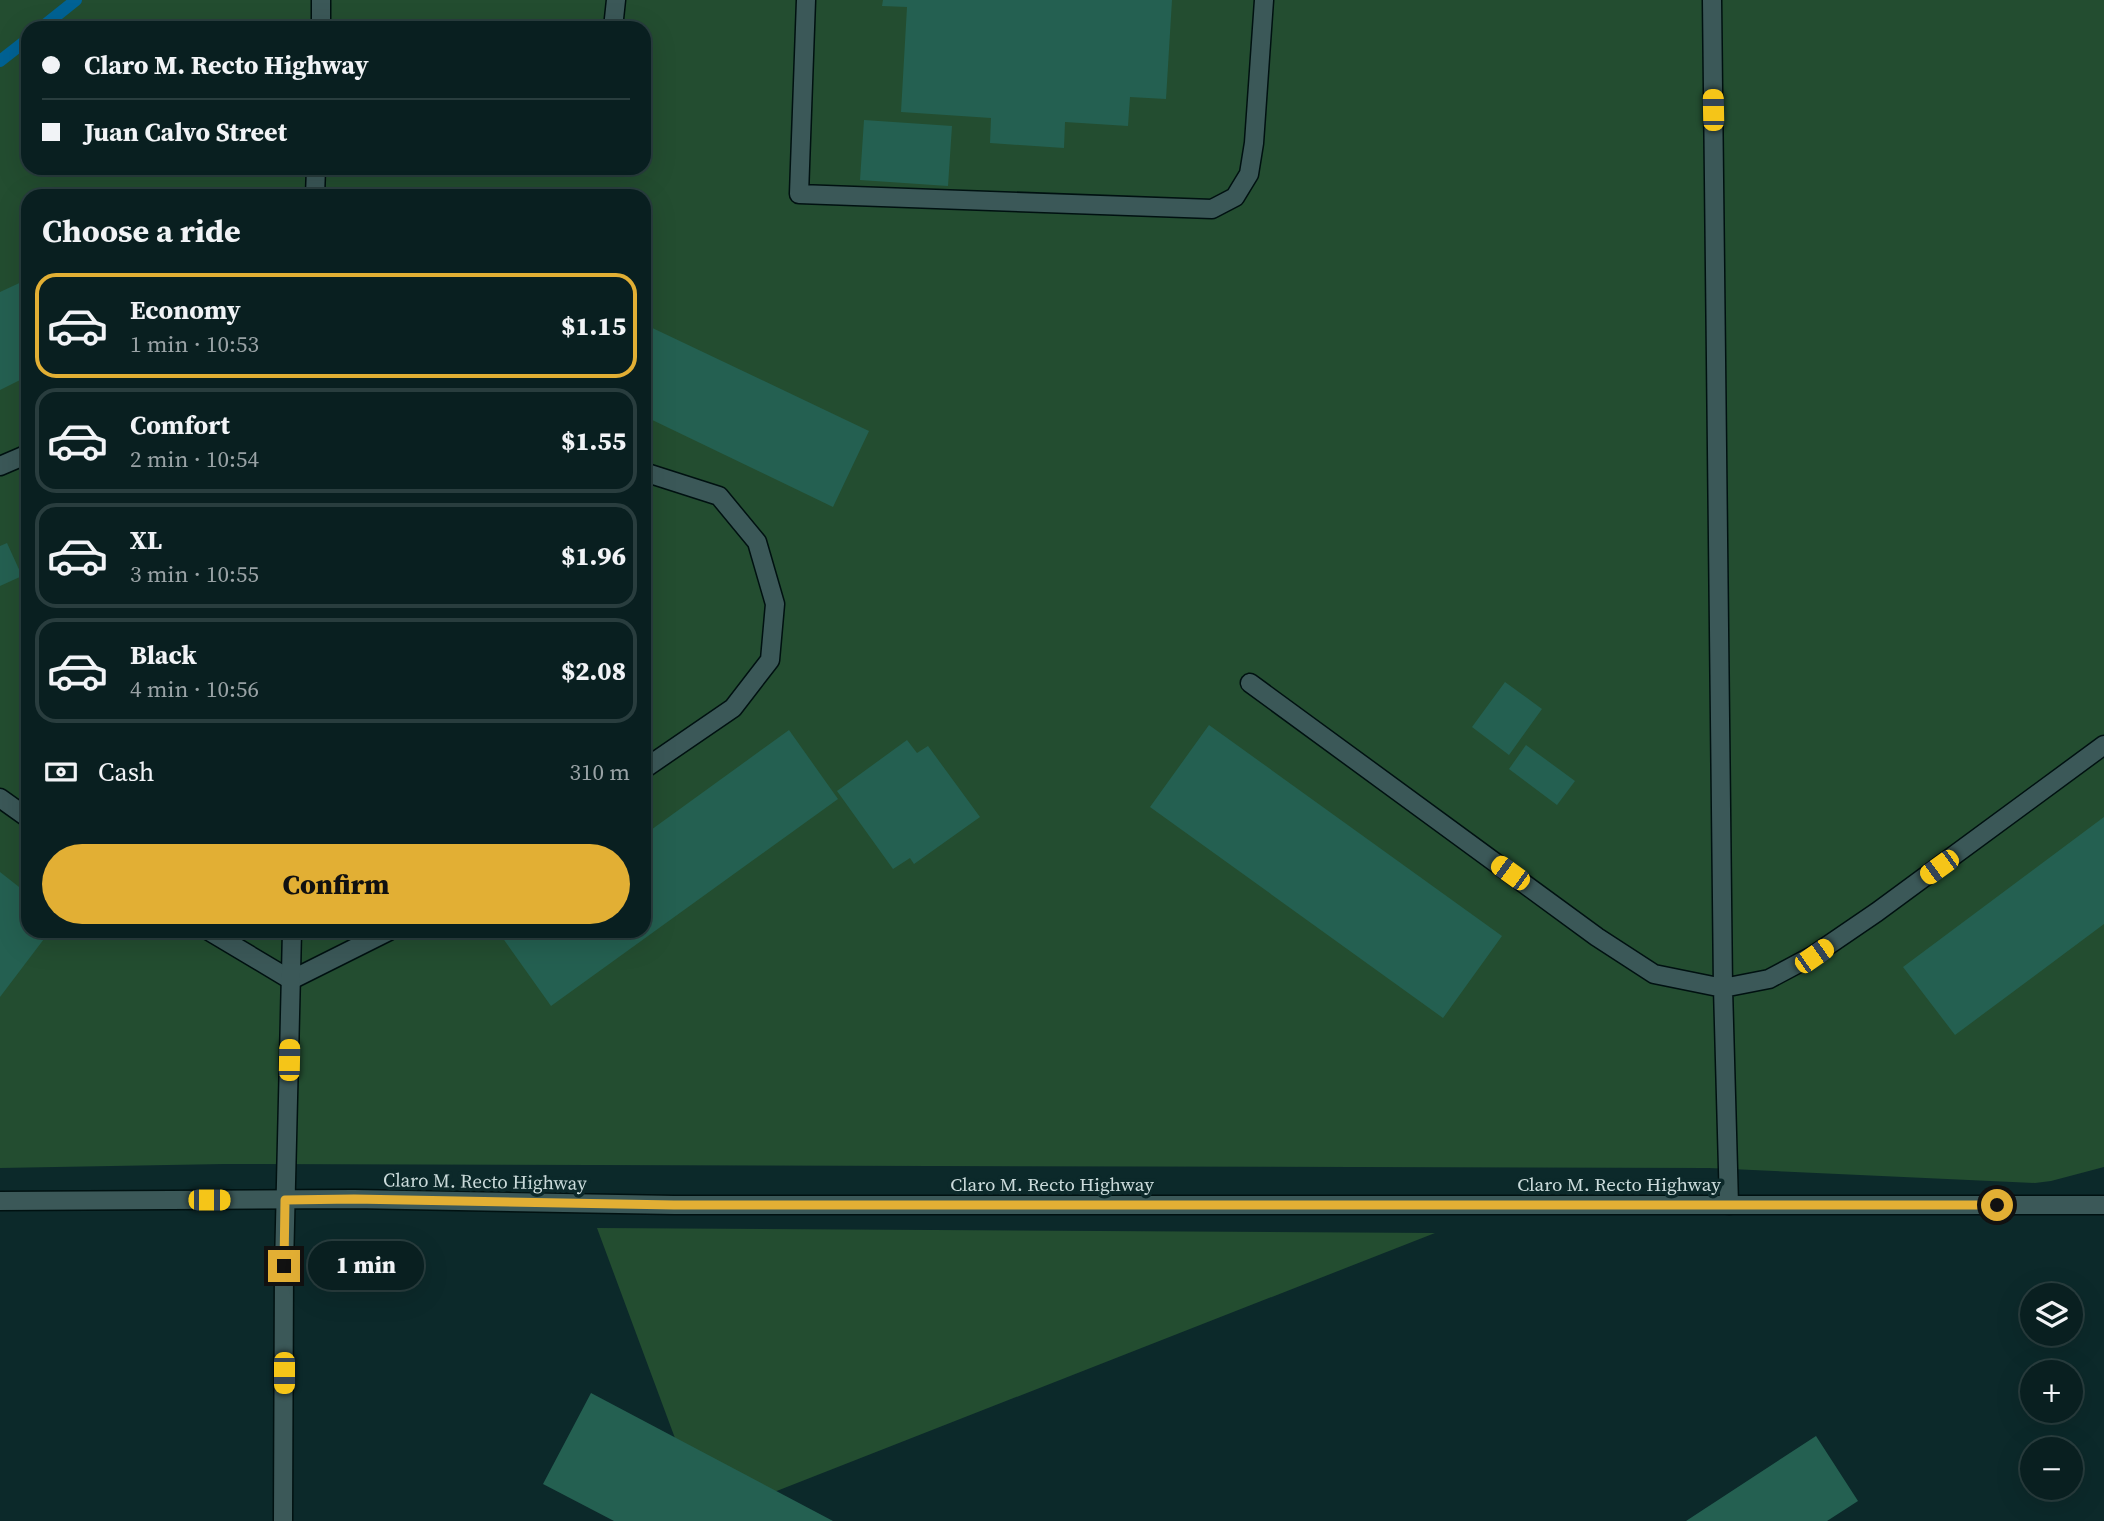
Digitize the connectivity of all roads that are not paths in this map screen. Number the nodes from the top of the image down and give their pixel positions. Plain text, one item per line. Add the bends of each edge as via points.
1 (321, 0) edge
2 (616, 0) edge
3 (806, 0) edge
4 (1264, 0) edge
5 (1712, 0) edge
6 (321, 21) edge
7 (614, 21) edge
8 (21, 457) edge
9 (0, 466) edge
10 (651, 474) edge
11 (1250, 683) dead end
12 (2104, 745) edge
13 (651, 764) edge
14 (0, 798) edge
15 (21, 813) edge
16 (221, 938) edge
17 (292, 938) edge
18 (374, 938) edge
19 (291, 980) junction
20 (1723, 988) junction
21 (285, 1200) junction
22 (0, 1201) edge
23 (1729, 1205) junction
24 (2104, 1205) edge
25 (283, 1521) edge

1 - 6 main road
2 - 7 main road
3 - 4 main road via 799,194 1212,209 1235,197 1249,174
5 - 20 main road
8 - 9 main road
10 - 13 main road via 719,496 757,542 775,604 770,660 733,708
11 - 20 main road via 1654,974
12 - 20 main road via 1814,956 1769,979
14 - 15 main road
16 - 19 main road
17 - 19 main road
18 - 19 main road
19 - 21 main road
20 - 23 main road
21 - 22 main road, Claro M. Recto Highway
21 - 23 main road, Claro M. Recto Highway via 674,1205
21 - 25 main road
23 - 24 main road, Claro M. Recto Highway

